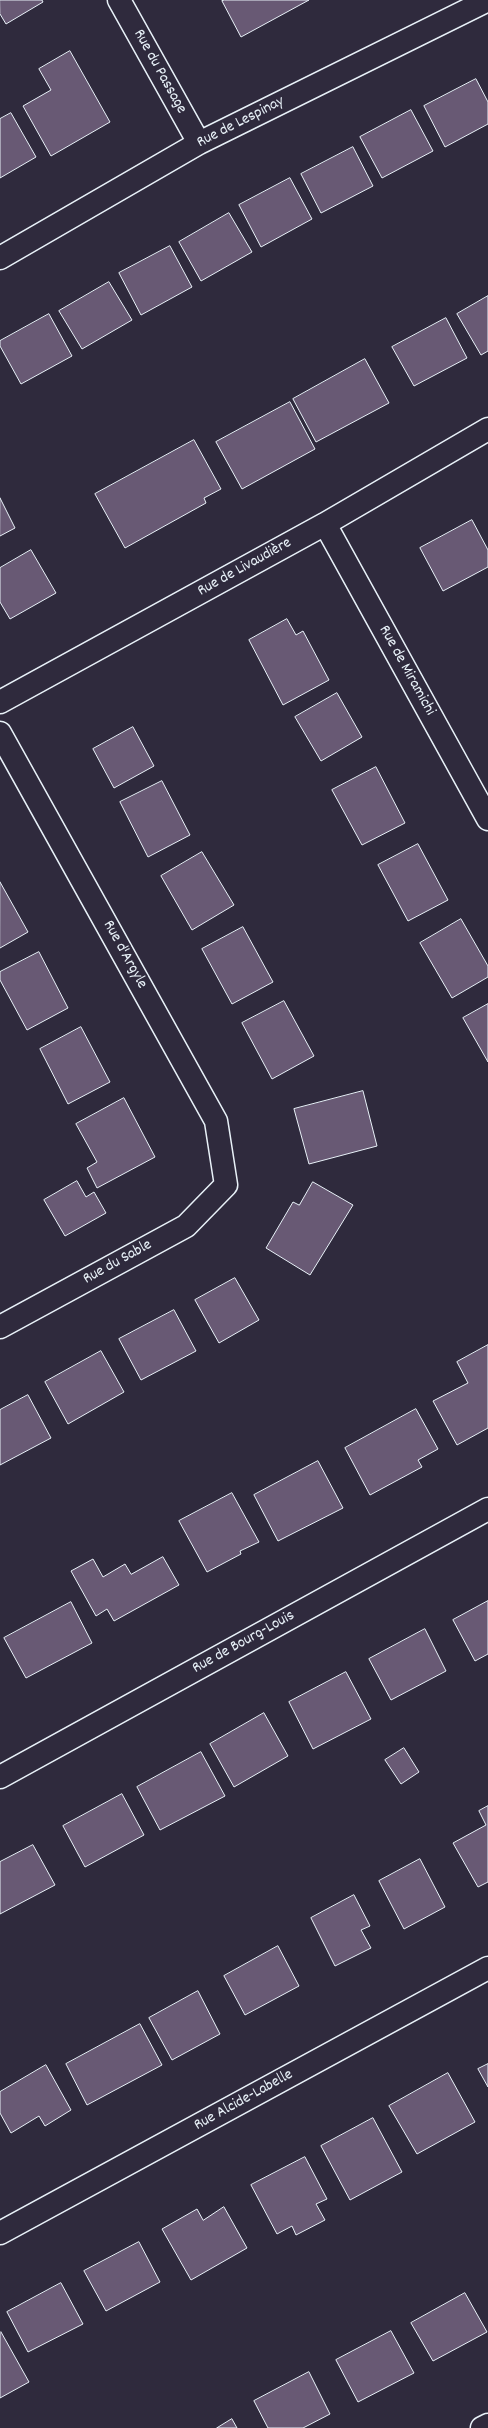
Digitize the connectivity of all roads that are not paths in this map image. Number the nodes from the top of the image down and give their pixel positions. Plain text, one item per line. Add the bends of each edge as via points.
1 (119, 0) edge
2 (488, 0) edge
3 (199, 143) junction
4 (0, 258) edge
5 (488, 430) edge
6 (325, 524) junction
7 (0, 702) edge
8 (0, 733) edge
9 (488, 819) edge
10 (226, 1185) joint
11 (0, 1327) edge
12 (488, 1509) edge
13 (0, 1777) edge
14 (488, 1968) edge
15 (0, 2234) edge
16 (488, 2425) edge
17 (482, 2428) edge

1 - 3 street, Rue du Passage
2 - 3 street, Rue de Lespinay
3 - 4 street, Rue de Lespinay
5 - 6 street, Rue de Livaudière
6 - 7 street, Rue de Livaudière
6 - 9 street, Rue de Miramichi
8 - 10 street, Rue d'Argyle via 216,1121
10 - 11 street, Rue du Sable via 186,1226
12 - 13 street, Rue de Bourg-Louis
14 - 15 street, Rue Alcide-Labelle
16 - 17 street

